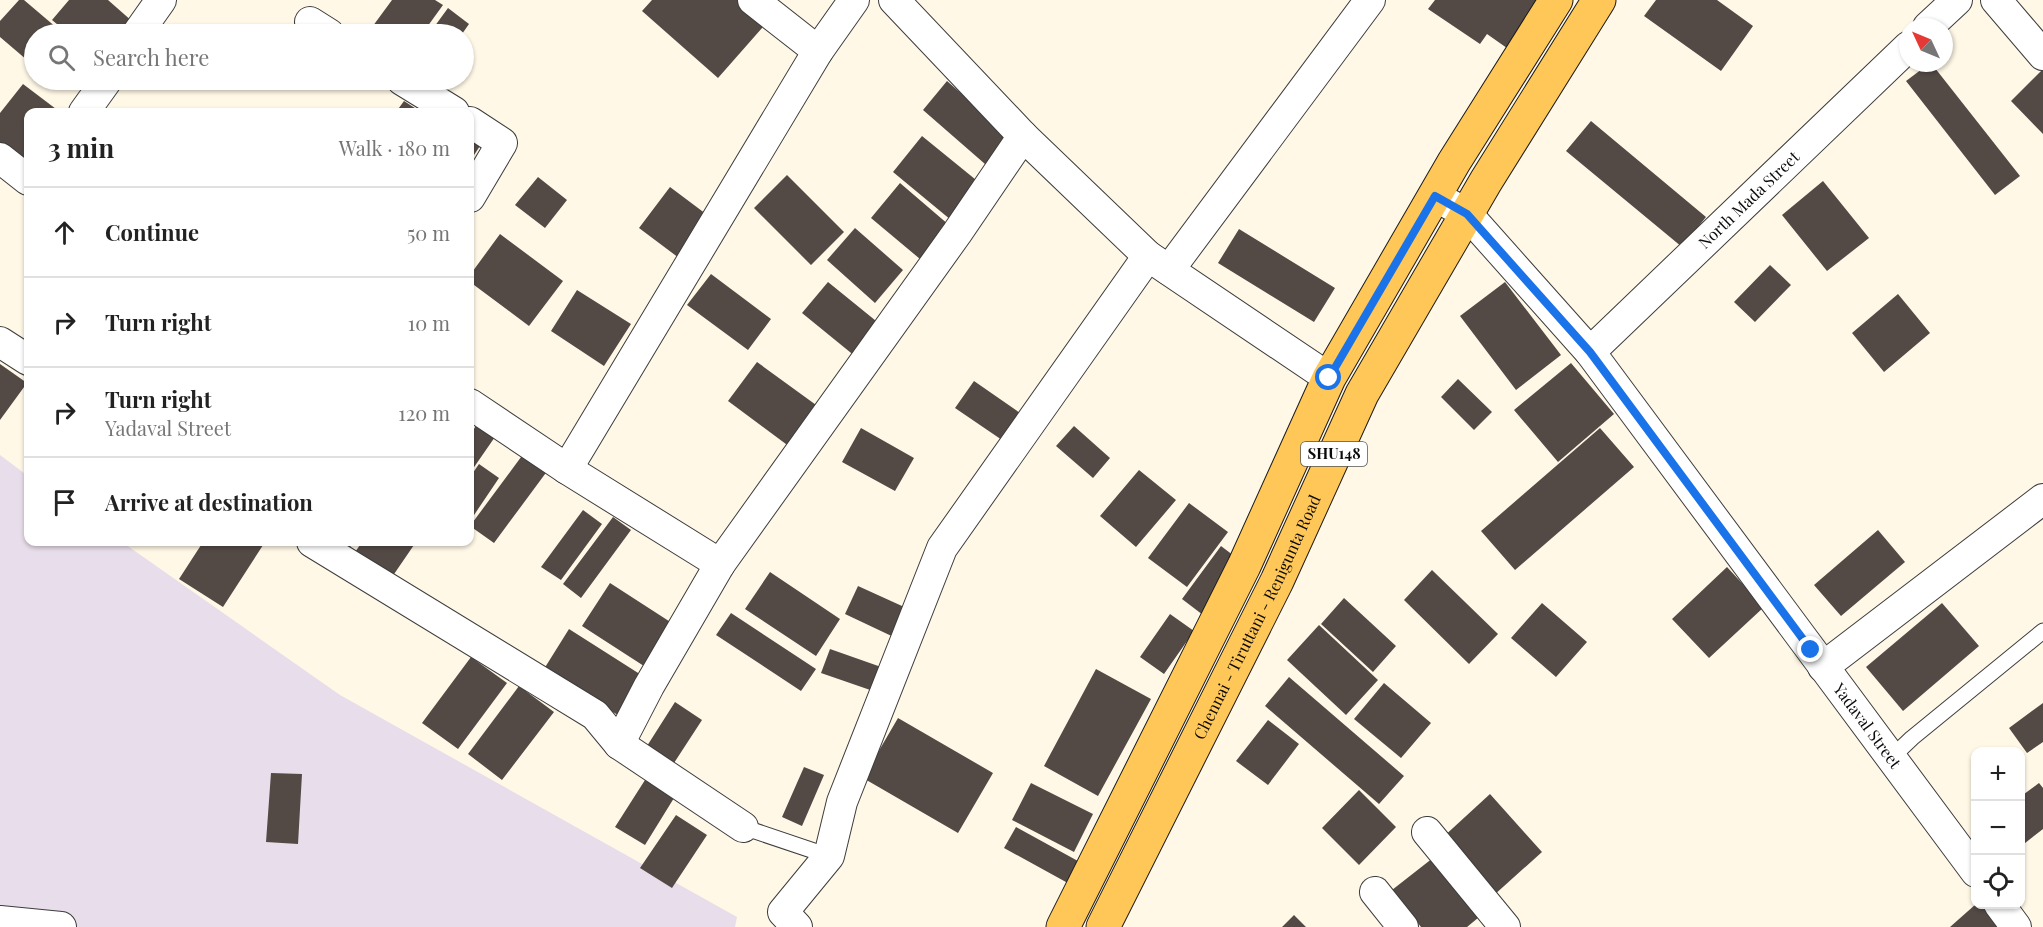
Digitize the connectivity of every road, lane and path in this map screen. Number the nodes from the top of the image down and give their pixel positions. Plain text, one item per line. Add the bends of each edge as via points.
1 (161, 0) edge
2 (753, 0) edge
3 (854, 0) edge
4 (894, 0) edge
5 (1370, 0) edge
6 (1556, 0) edge
7 (1599, 0) edge
8 (1957, 0) edge
9 (1996, 0) edge
10 (1938, 18) edge
11 (144, 24) edge
12 (818, 51) junction
13 (2043, 55) edge
14 (1899, 56) edge
15 (100, 90) edge
16 (418, 90) edge
17 (87, 108) edge
18 (448, 108) edge
19 (474, 124) edge
20 (1023, 136) junction
21 (0, 158) edge
22 (24, 177) edge
23 (474, 190) edge
24 (1435, 196) junction
25 (1467, 214) junction
26 (1158, 263) junction
27 (0, 342) edge
28 (1590, 352) junction
29 (24, 357) edge
30 (1329, 378) junction
31 (474, 407) edge
32 (567, 469) junction
33 (2043, 499) edge
34 (319, 546) edge
35 (720, 564) junction
36 (2043, 631) edge
37 (1823, 667) junction
38 (619, 744) junction
39 (1891, 758) junction
40 (743, 827) joint
41 (1427, 832) dead end
42 (829, 856) junction
43 (1971, 865) edge
44 (1375, 892) dead end
45 (2003, 909) edge
46 (0, 921) edge
47 (61, 927) edge
48 (797, 927) edge
49 (1063, 927) edge
50 (1104, 927) edge
51 (1403, 927) edge
52 (1505, 927) edge
53 (2016, 927) edge

1 - 11 street
2 - 12 street
3 - 12 street
4 - 20 street
5 - 26 street
6 - 24 main road, Chennai - Tiruttani - Renigunta Road / SHU148
7 - 25 main road, Chennai - Tiruttani - Renigunta Road / SHU148
8 - 10 street
9 - 13 street
12 - 32 street
14 - 28 street, North Mada Street
15 - 17 street
16 - 18 street
19 - 23 street via 502,142
20 - 26 street
20 - 35 street
21 - 22 street
24 - 25 street, Yadaval Street
24 - 30 main road, Chennai - Tiruttani - Renigunta Road / SHU148
25 - 28 street, Yadaval Street
25 - 50 main road, Chennai - Tiruttani - Renigunta Road / SHU148 via 1362,394 1277,581
26 - 30 street
26 - 42 street via 942,548 842,802
27 - 29 street
28 - 37 street, Yadaval Street
30 - 49 main road, Chennai - Tiruttani - Renigunta Road / SHU148 via 1244,566
31 - 32 street
32 - 35 street
33 - 37 street
34 - 38 street via 595,715
35 - 38 street
36 - 39 lane
37 - 39 street, Yadaval Street
38 - 40 street
39 - 43 street, Yadaval Street
40 - 42 lane
41 - 52 street
42 - 48 street via 783,912
44 - 51 street
45 - 53 street
46 - 47 street

